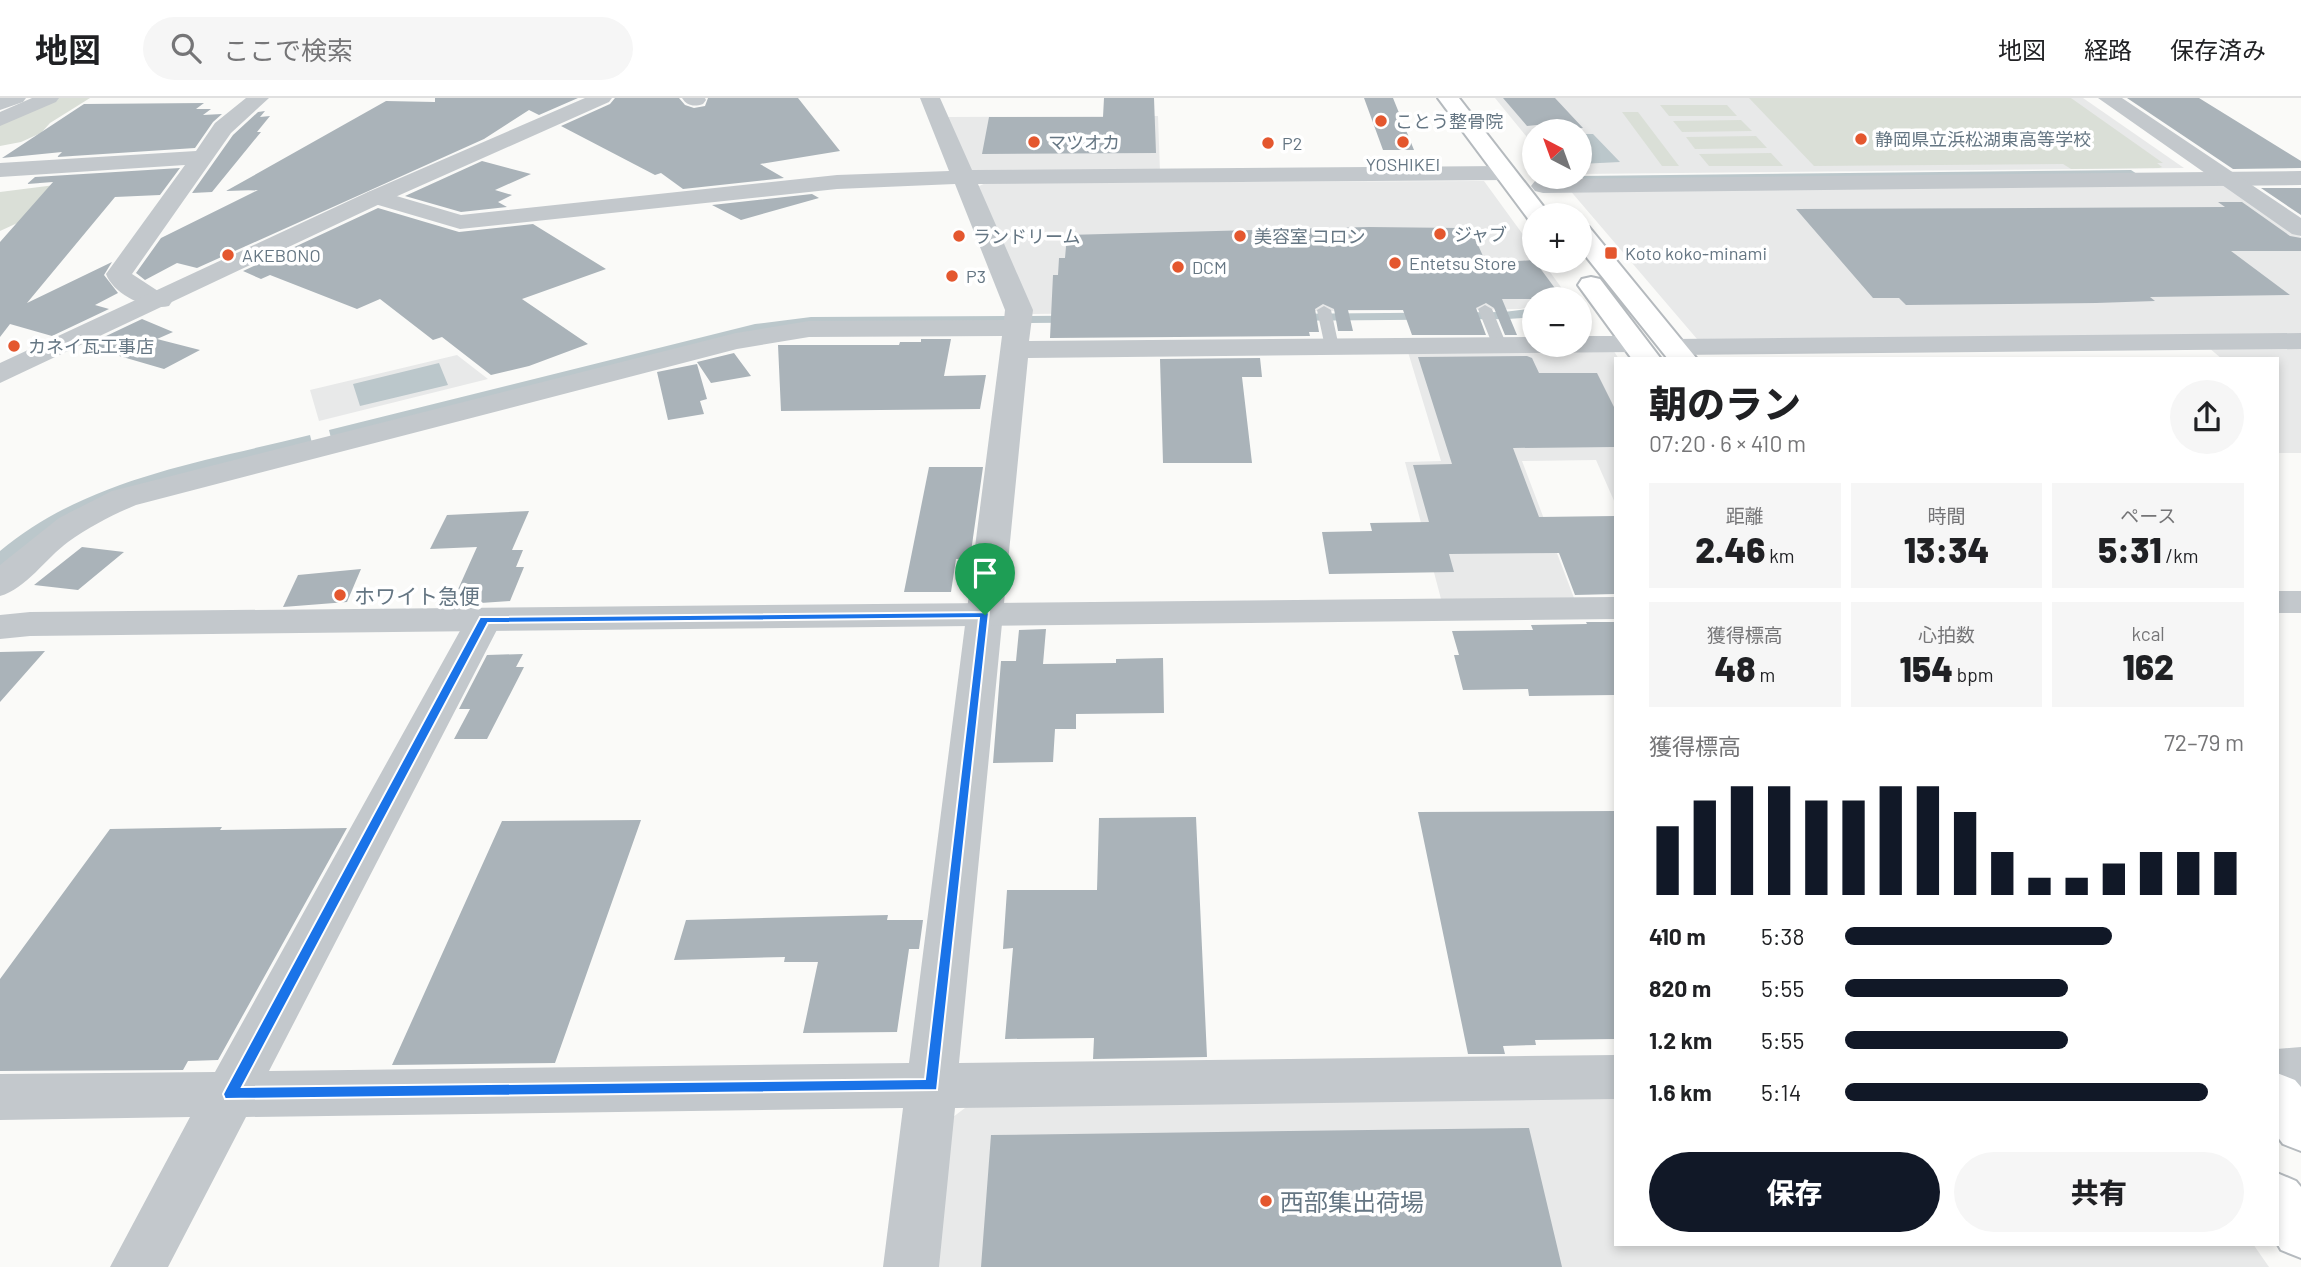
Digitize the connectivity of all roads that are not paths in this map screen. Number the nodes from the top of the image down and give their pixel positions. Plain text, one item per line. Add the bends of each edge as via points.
1 (16, 98) edge
2 (49, 98) edge
3 (259, 98) edge
4 (602, 98) edge
5 (930, 98) edge
6 (1448, 98) edge
7 (1474, 98) edge
8 (2108, 98) edge
9 (0, 104) edge
10 (0, 120) edge
11 (202, 157) junction
12 (1522, 159) edge
13 (0, 170) edge
14 (1505, 173) junction
15 (964, 177) junction
16 (2226, 178) junction
17 (2301, 178) edge
18 (1592, 179) edge
19 (376, 197) junction
20 (1540, 203) edge
21 (2301, 229) edge
22 (1592, 247) edge
23 (1581, 273) edge
24 (160, 300) junction
25 (1017, 329) junction
26 (2301, 341) edge
27 (1641, 351) edge
28 (1678, 353) edge
29 (0, 374) edge
30 (0, 585) edge
31 (2279, 602) edge
32 (2301, 602) edge
33 (1614, 608) edge
34 (985, 615) junction
35 (484, 620) junction
36 (0, 627) edge
37 (2301, 1069) edge
38 (2279, 1071) edge
39 (1614, 1077) edge
40 (932, 1085) junction
41 (231, 1094) junction
42 (0, 1097) edge
43 (2279, 1099) edge
44 (2301, 1127) edge
45 (2279, 1202) edge
46 (2301, 1231) edge
47 (138, 1267) edge
48 (911, 1267) edge

1 - 9 street
2 - 10 street
3 - 11 street via 229,120
4 - 19 street
5 - 15 street
6 - 14 main road
7 - 12 main road
8 - 16 street
11 - 13 street
11 - 24 street via 119,274
14 - 15 street
14 - 20 main road
15 - 19 street via 822,183 460,222
15 - 25 street
16 - 17 street
16 - 18 street
16 - 21 street
19 - 24 street
22 - 28 main road
23 - 27 main road
24 - 29 street
25 - 27 street via 1490,322
25 - 30 street via 839,310 752,318 318,426 323,446 155,489 95,510 45,540
25 - 34 street
26 - 28 street
31 - 32 street
33 - 34 street
34 - 35 street
34 - 40 street
35 - 36 street
35 - 41 street
37 - 38 street
39 - 40 street
40 - 41 street
40 - 48 street
41 - 42 street
41 - 47 street
43 - 44 main road
45 - 46 main road

